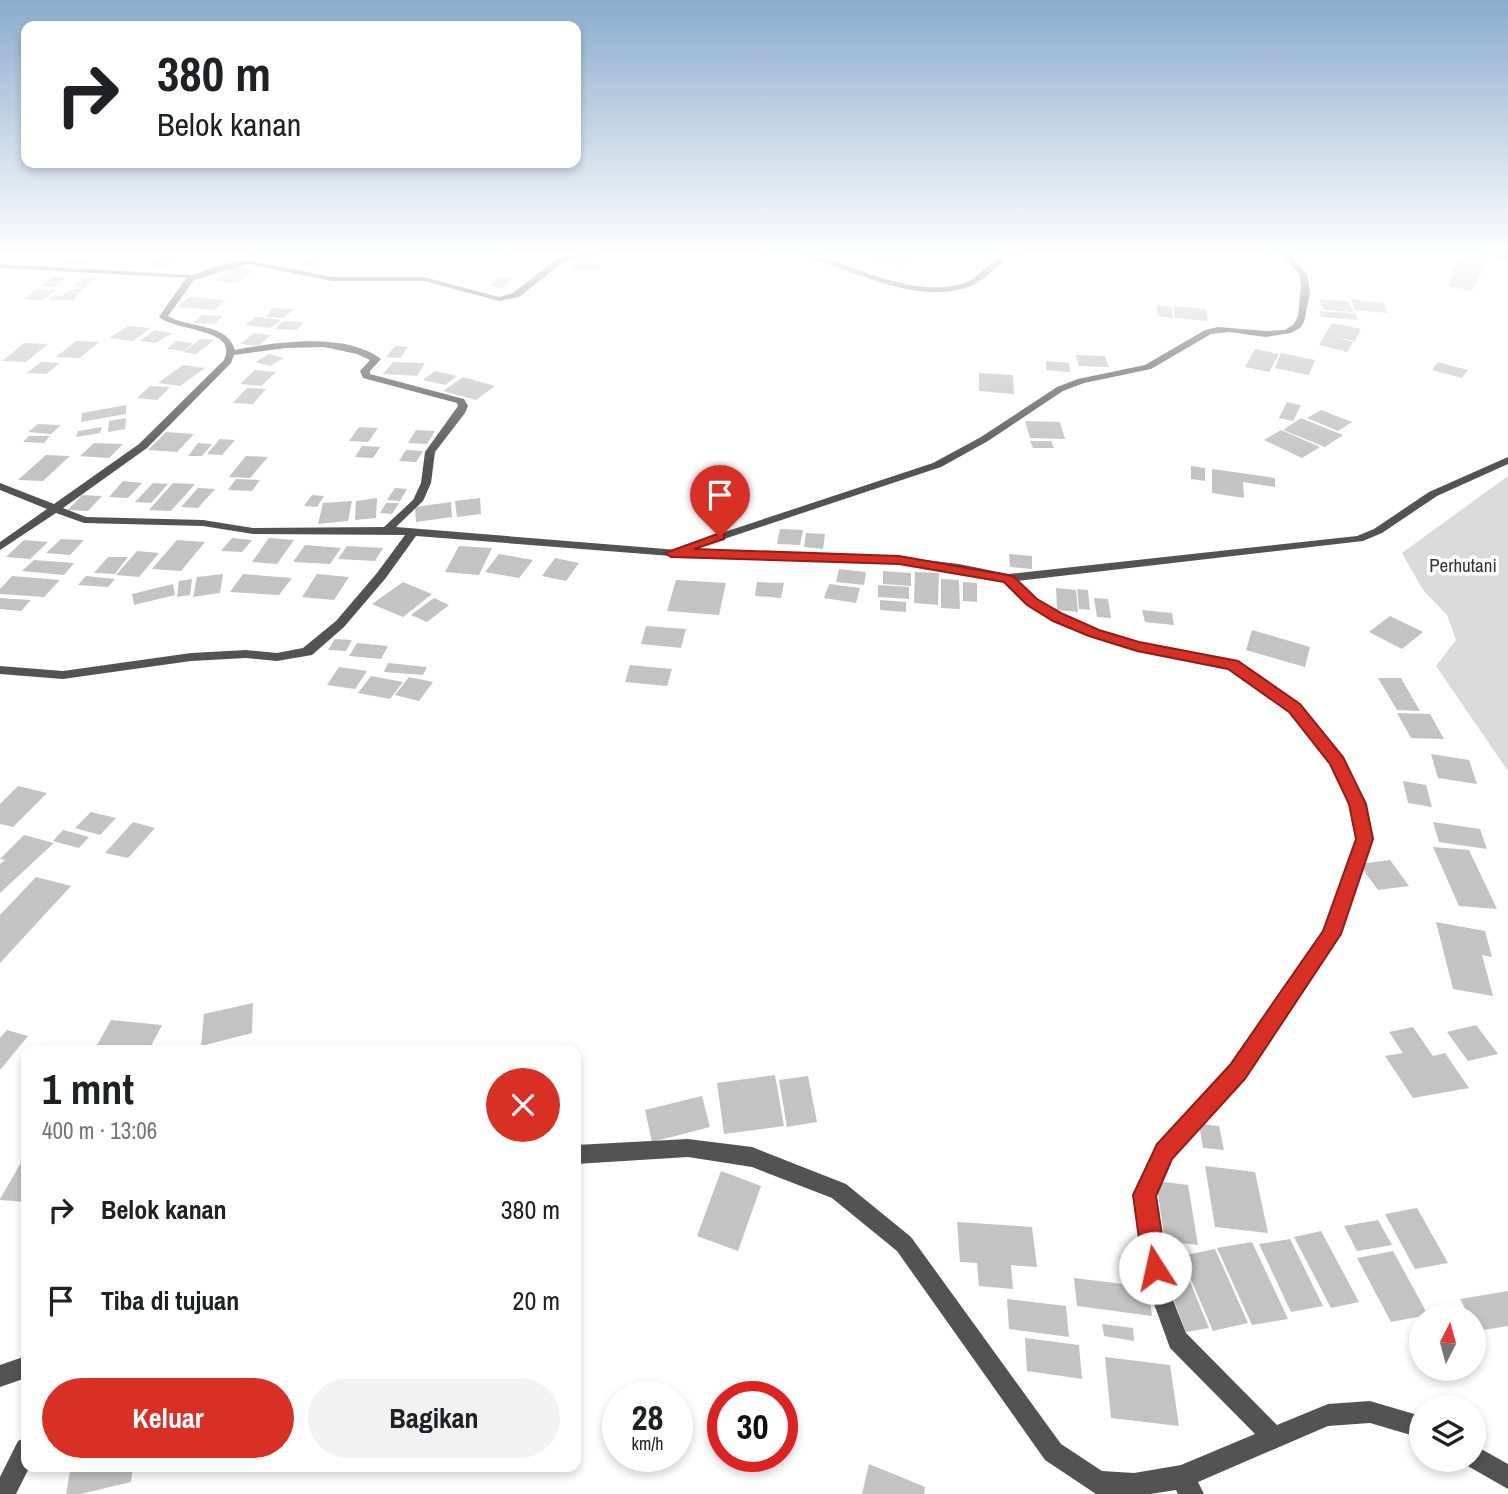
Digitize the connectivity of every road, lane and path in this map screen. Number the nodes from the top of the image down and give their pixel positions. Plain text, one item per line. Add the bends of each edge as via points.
1 (176, 324) edge
2 (1300, 324) edge
3 (232, 353) junction
4 (1508, 460) edge
5 (0, 486) edge
6 (58, 509) junction
7 (387, 530) junction
8 (414, 531) junction
9 (0, 547) edge
10 (671, 553) junction
11 (1008, 579) junction
12 (0, 670) edge
13 (581, 1155) edge
14 (21, 1369) edge
15 (0, 1376) edge
16 (1409, 1423) edge
17 (1274, 1438) junction
18 (21, 1459) edge
19 (1486, 1464) edge
20 (1508, 1477) edge
21 (1186, 1485) edge
22 (4, 1494) edge

1 - 3 street via 222,335 229,340
2 - 10 street via 1268,333 1204,333 1165,361 1062,388 963,454 937,465
3 - 6 street via 159,432
3 - 7 street via 288,344 340,348 376,359 366,376 461,401 460,412 430,452 425,490
4 - 11 street via 1433,494 1359,539
5 - 6 street
6 - 7 street via 85,520 109,522 203,523 253,531
6 - 9 street
7 - 8 street
8 - 10 street
8 - 12 street via 340,624 307,652 277,657 191,657 63,675
10 - 11 street via 899,560
11 - 17 street via 1032,602 1094,633 1137,647 1232,664 1247,673 1294,708 1337,761 1357,804 1364,839 1332,934 1238,1072 1164,1151 1144,1195 1159,1290 1178,1340
13 - 21 street via 688,1148 752,1157 839,1191 904,1244 1053,1452 1098,1483
14 - 15 street
16 - 17 street via 1370,1412 1328,1415
17 - 21 street
18 - 22 street
19 - 20 street

